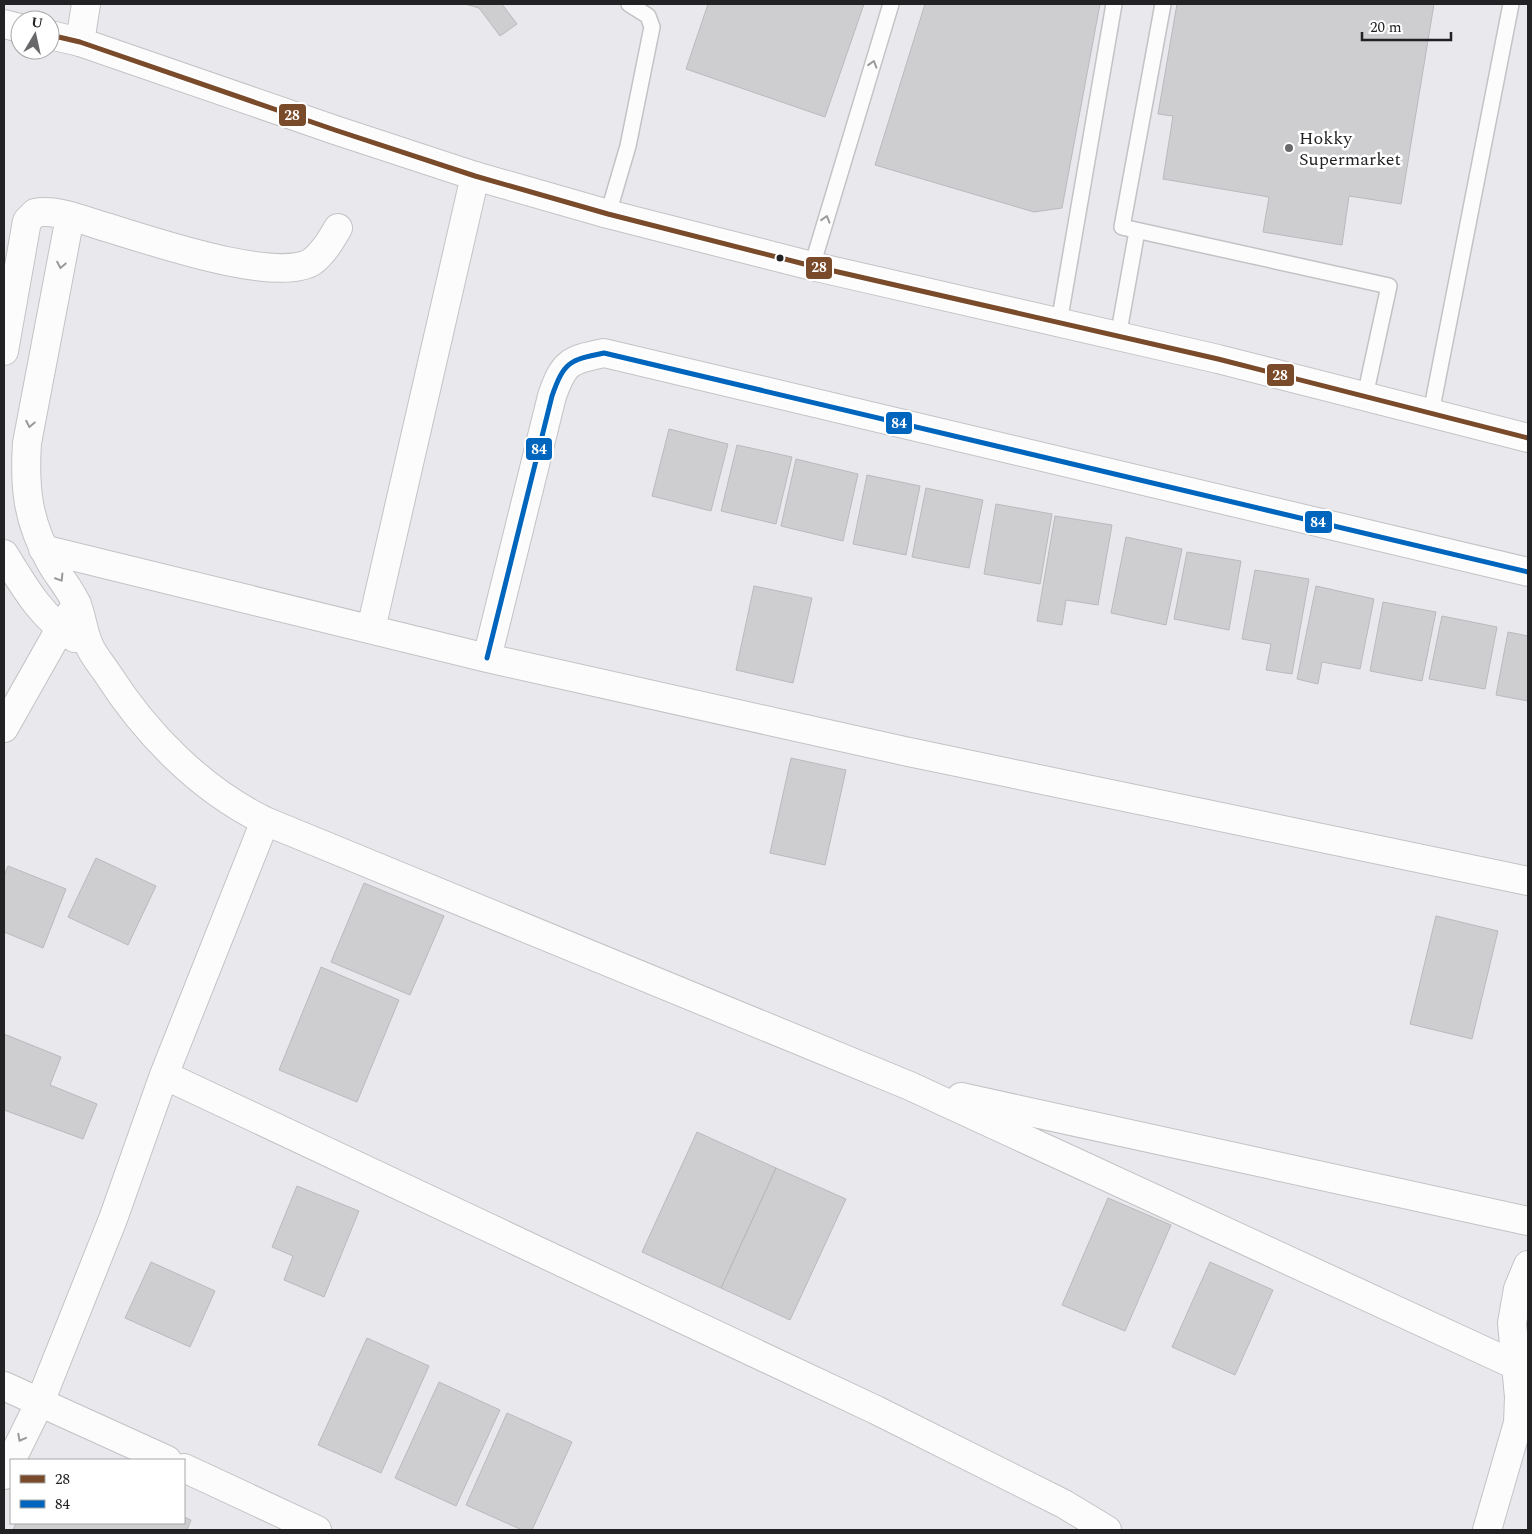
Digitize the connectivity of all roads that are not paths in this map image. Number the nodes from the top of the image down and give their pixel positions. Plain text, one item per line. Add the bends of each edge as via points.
1 (86, 4) edge
2 (629, 4) edge
3 (891, 4) edge
4 (1114, 4) edge
5 (1163, 4) edge
6 (1511, 4) edge
7 (60, 37) edge
8 (80, 42) junction
9 (474, 176) junction
10 (608, 214) junction
11 (70, 217) junction
12 (338, 228) dead end
13 (1137, 231) junction
14 (812, 266) junction
15 (1059, 323) junction
16 (1118, 337) junction
17 (4, 351) edge
18 (1365, 396) junction
19 (1431, 413) junction
20 (1528, 438) edge
21 (43, 549) junction
22 (4, 554) edge
23 (1528, 572) edge
24 (77, 604) junction
25 (60, 629) junction
26 (371, 629) junction
27 (89, 646) junction
28 (487, 658) junction
29 (4, 728) edge
30 (266, 821) junction
31 (1528, 881) edge
32 (164, 1075) junction
33 (910, 1086) junction
34 (1528, 1221) edge
35 (1528, 1266) edge
36 (1515, 1365) junction
37 (4, 1386) edge
38 (40, 1402) junction
39 (12, 1459) edge
40 (165, 1459) edge
41 (10, 1463) edge
42 (185, 1468) edge
43 (4, 1475) edge
44 (317, 1530) edge
45 (1107, 1530) edge
46 (1486, 1530) edge

1 - 8 street
2 - 10 lane via 648,16 652,27 628,146
14 -> 3 lane
4 - 15 lane
5 - 13 lane via 1122,227
6 - 19 lane
7 - 8 street
8 - 9 street
9 - 10 street
9 - 26 street
10 - 14 street
11 - 12 street via 228,262 272,268 293,268 312,262
11 - 17 street via 40,212 32,214 27,221
11 -> 21 street via 26,443 24,478 28,507
13 - 16 lane
13 - 18 lane via 1389,286
14 - 15 street
15 - 16 street
16 - 18 street
18 - 19 street
19 - 20 street
21 -> 24 street
21 - 26 street
22 - 25 street via 31,596
23 - 28 street via 604,353 576,358 560,372
24 - 25 street
24 - 27 street
25 - 27 street
25 - 29 street
26 - 28 street
27 - 30 street via 119,693 159,742 208,786
28 - 31 street via 914,753
30 - 32 street
30 - 33 street
32 - 38 street via 113,1219
32 - 45 street via 876,1410 1064,1504
33 - 34 street
33 - 36 street
35 - 36 street via 1518,1289 1512,1323
36 - 46 street via 1518,1423
37 - 38 street
38 -> 39 street
38 - 40 street
41 -> 43 street
42 - 44 street

